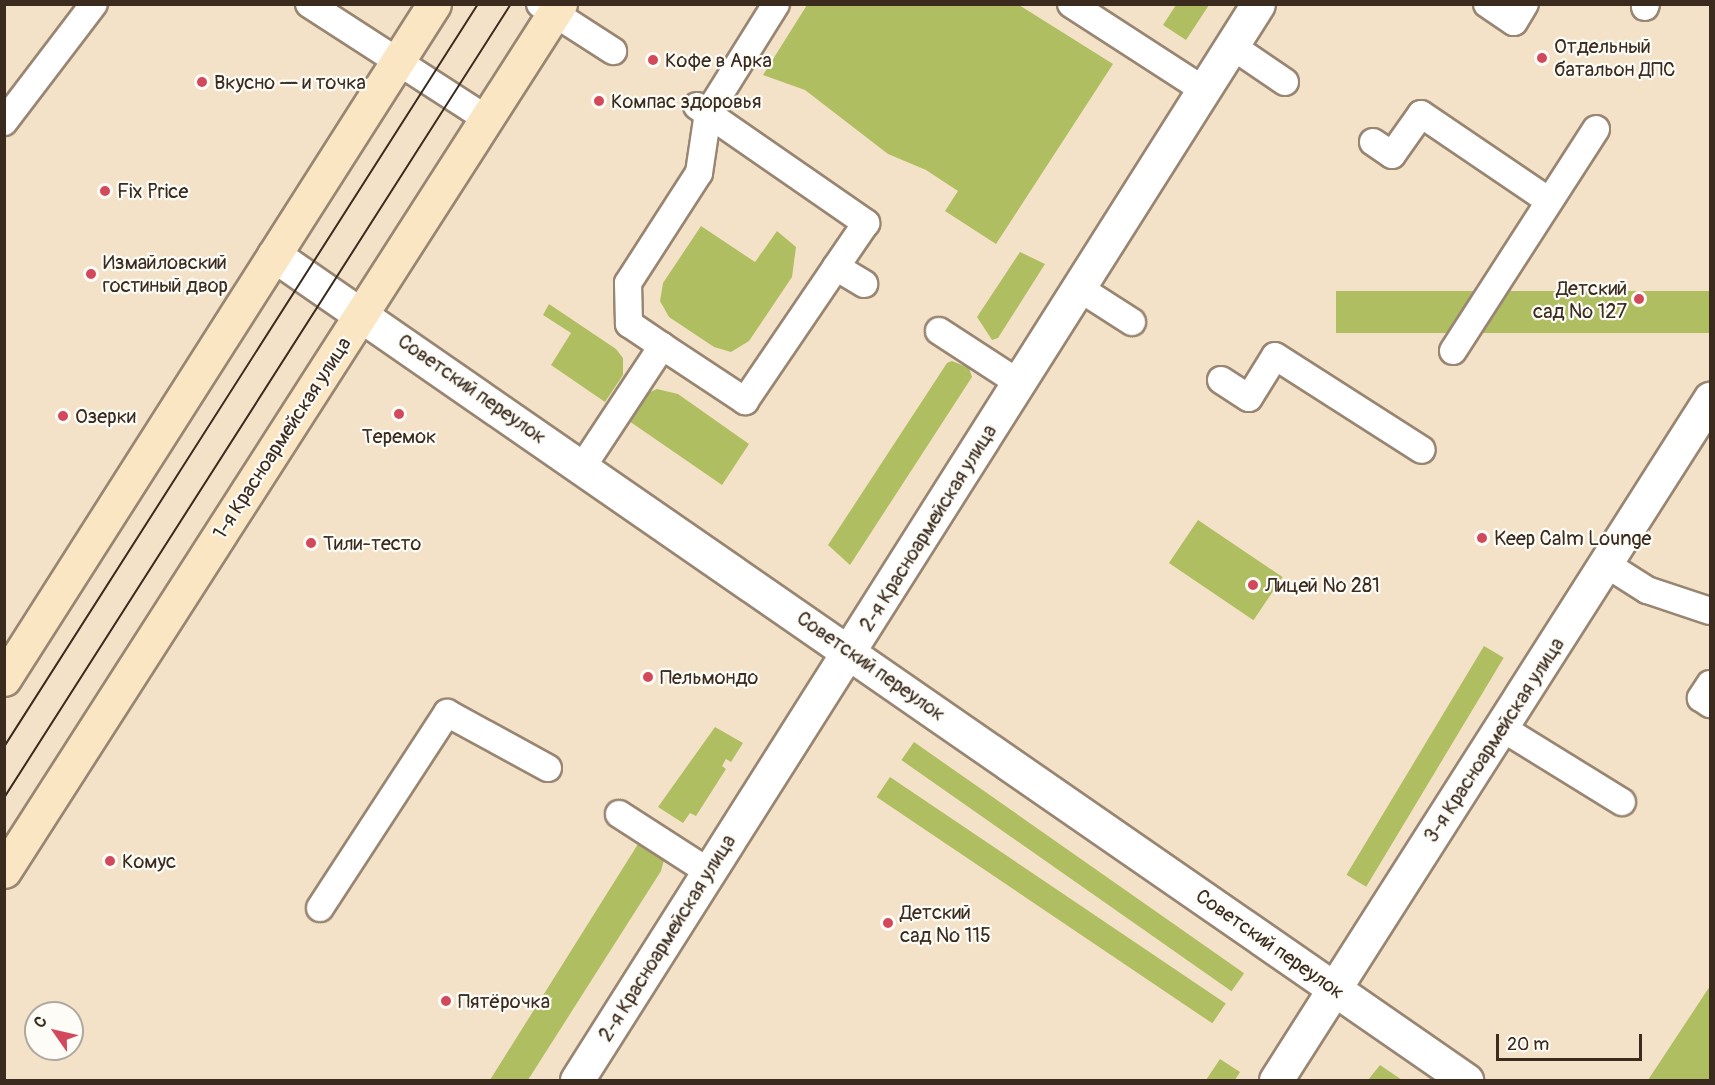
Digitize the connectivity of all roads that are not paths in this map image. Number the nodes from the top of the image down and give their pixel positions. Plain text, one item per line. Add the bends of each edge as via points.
1 (94, 4) edge
2 (309, 4) edge
3 (434, 4) edge
4 (776, 4) edge
5 (1071, 4) edge
6 (1258, 4) edge
7 (1487, 4) edge
8 (1525, 4) edge
9 (551, 7) edge
10 (1232, 46) junction
11 (613, 51) dead end
12 (398, 61) junction
13 (1285, 82) dead end
14 (1204, 90) junction
15 (702, 109) junction
16 (487, 119) junction
17 (4, 122) edge
18 (1596, 129) dead end
19 (1373, 142) dead end
20 (1549, 201) junction
21 (274, 255) junction
22 (836, 267) junction
23 (864, 284) dead end
24 (1079, 288) junction
25 (361, 314) junction
26 (1132, 322) dead end
27 (939, 331) dead end
28 (662, 346) junction
29 (1453, 351) dead end
30 (1221, 380) dead end
31 (1019, 383) junction
32 (1710, 399) edge
33 (1422, 450) dead end
34 (583, 466) junction
35 (1606, 564) junction
36 (1710, 611) edge
37 (850, 651) junction
38 (4, 679) edge
39 (1710, 684) edge
40 (1710, 704) edge
41 (1502, 728) junction
42 (548, 768) dead end
43 (1622, 802) dead end
44 (619, 814) dead end
45 (4, 871) edge
46 (709, 872) junction
47 (320, 908) dead end
48 (1335, 989) junction
49 (578, 1080) edge
50 (1276, 1080) edge
51 (1466, 1080) edge

1 - 17 lane
2 - 12 lane
3 - 12 main road
4 - 15 lane
5 - 14 lane
6 - 10 street, 2-я Красноармейская улица
7 - 8 lane via 1514,22
9 - 11 lane
9 - 16 main road, 1-я Красноармейская улица
10 - 13 lane
10 - 14 street, 2-я Красноармейская улица
12 - 16 lane
12 - 21 main road
14 - 24 street, 2-я Красноармейская улица
15 - 22 lane via 866,223
15 - 28 lane via 699,173 628,283 629,324
16 - 25 main road, 1-я Красноармейская улица
18 - 20 lane
19 - 20 lane via 1392,155 1421,114
20 - 29 lane
21 - 25 street, Советский переулок
21 - 38 main road
22 - 23 lane
22 - 28 lane via 745,401
24 - 26 lane
24 - 31 street, 2-я Красноармейская улица
25 - 34 street, Советский переулок
25 - 45 main road, 1-я Красноармейская улица
27 - 31 lane
28 - 34 lane
30 - 33 lane via 1249,398 1275,356
31 - 37 street, 2-я Красноармейская улица
32 - 35 street, 3-я Красноармейская улица
34 - 37 street, Советский переулок
35 - 36 lane via 1647,590
35 - 41 street, 3-я Красноармейская улица
37 - 46 street, 2-я Красноармейская улица
37 - 48 street, Советский переулок
39 - 40 lane via 1701,698
41 - 43 lane
41 - 48 street, 3-я Красноармейская улица
42 - 47 lane via 447,713
44 - 46 lane
46 - 49 street, 2-я Красноармейская улица
48 - 50 street, 3-я Красноармейская улица
48 - 51 street, Советский переулок

